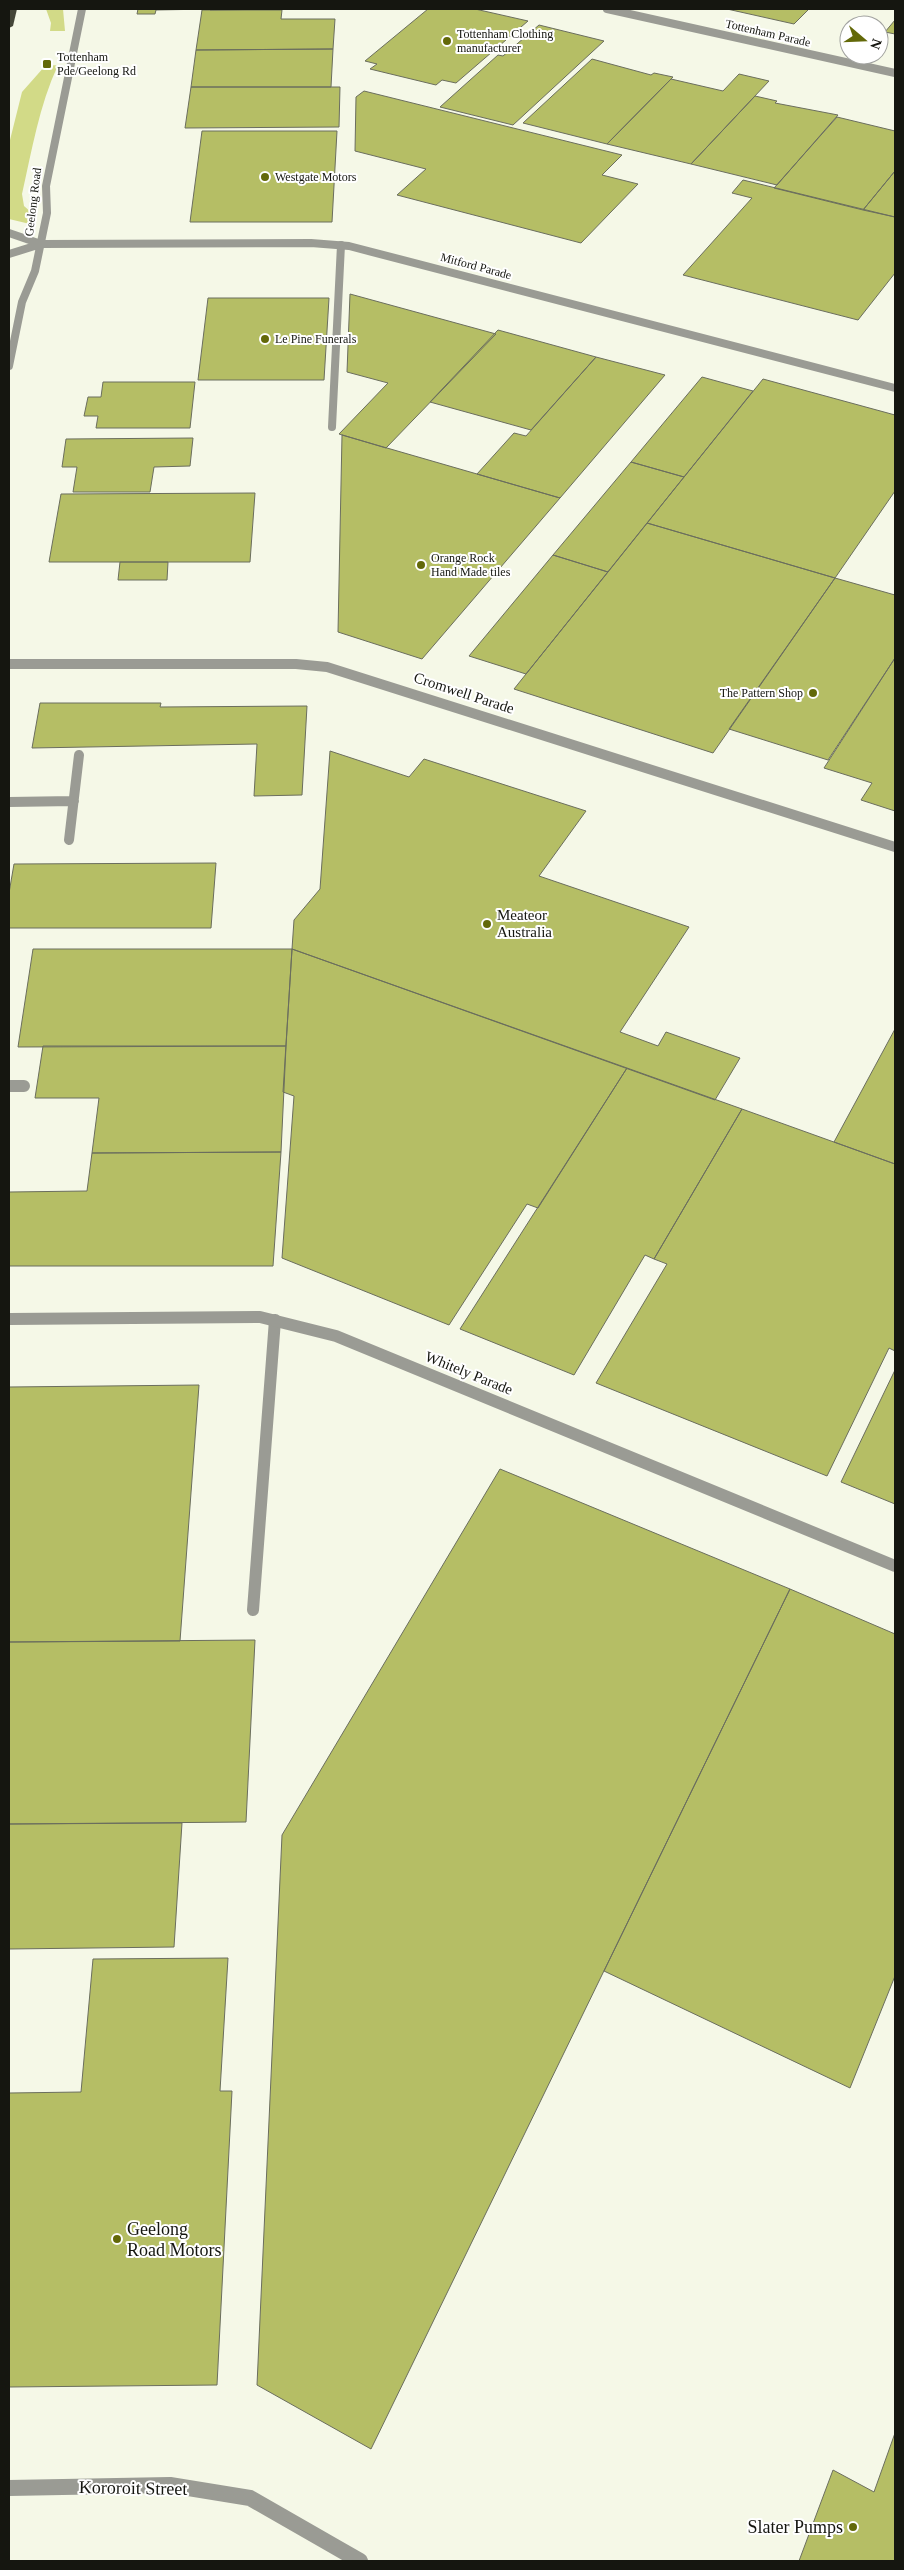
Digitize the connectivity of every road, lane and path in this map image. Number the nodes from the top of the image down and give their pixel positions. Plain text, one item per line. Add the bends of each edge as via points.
1 (13, 9) edge
2 (82, 9) edge
3 (607, 9) edge
4 (9, 26) edge
5 (895, 73) edge
6 (9, 233) edge
7 (41, 244) junction
8 (341, 245) junction
9 (9, 254) edge
10 (9, 366) edge
11 (895, 388) edge
12 (332, 427) dead end
13 (9, 664) edge
14 (79, 755) dead end
15 (74, 801) junction
16 (9, 802) edge
17 (69, 840) dead end
18 (895, 847) edge
19 (9, 1086) edge
20 (24, 1086) dead end
21 (9, 1319) edge
22 (275, 1320) junction
23 (895, 1566) edge
24 (253, 1610) dead end
25 (9, 2488) edge
26 (360, 2561) edge

1 - 4 highway
2 - 7 street, Geelong Road via 46,186 47,213
3 - 5 street, Tottenham Parade
6 - 7 street, Mitford Parade
7 - 8 street, Mitford Parade
7 - 9 street, Mitford Parade
7 - 10 street, Geelong Road via 35,271 22,302
8 - 11 street, Mitford Parade
8 - 12 street
13 - 18 street, Cromwell Parade via 296,664 327,667
14 - 15 street
15 - 16 street
15 - 17 street
19 - 20 street
21 - 22 street, Whitely Parade via 260,1316
22 - 23 street, Whitely Parade via 336,1336
22 - 24 street
25 - 26 street, Kororoit Street via 170,2485 250,2498

